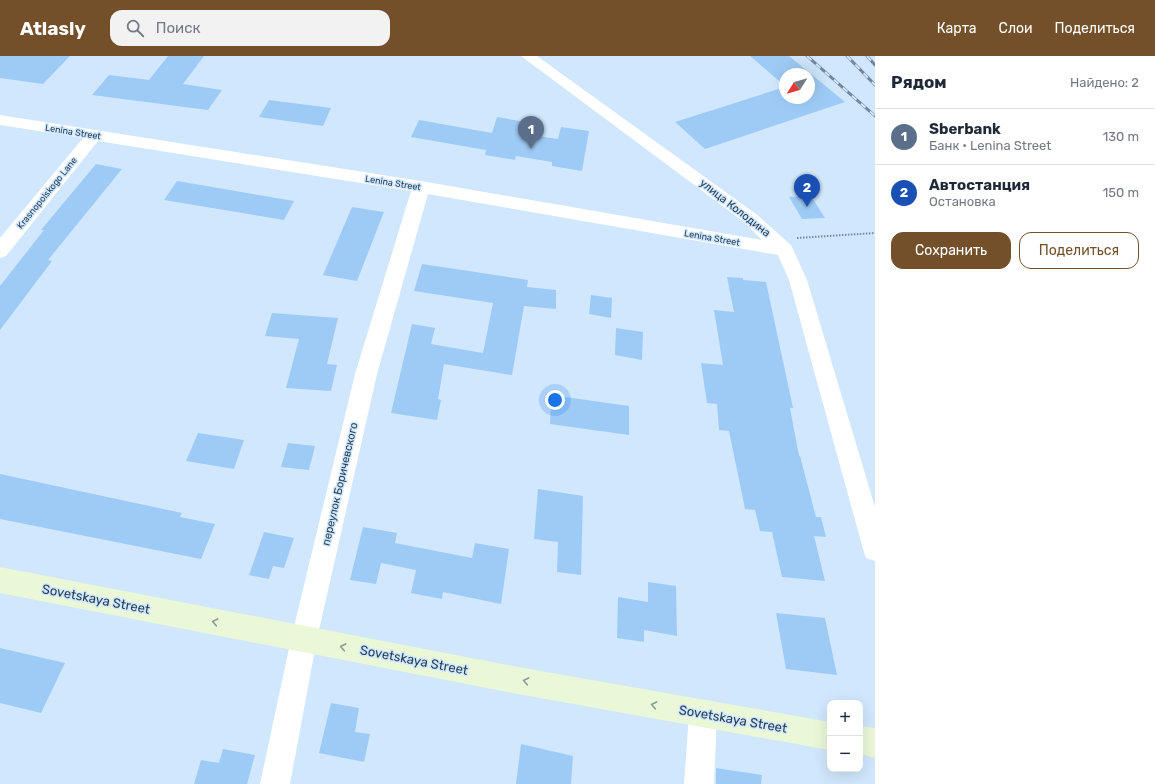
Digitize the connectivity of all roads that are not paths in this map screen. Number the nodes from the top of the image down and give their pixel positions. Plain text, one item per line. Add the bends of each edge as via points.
1 (528, 56) edge
2 (0, 120) edge
3 (94, 135) junction
4 (421, 187) junction
5 (780, 245) junction
6 (0, 251) edge
7 (875, 549) edge
8 (0, 580) edge
9 (304, 640) junction
10 (703, 715) junction
11 (827, 736) edge
12 (863, 741) edge
13 (875, 743) edge
14 (275, 784) edge
15 (699, 784) edge

1 - 5 street, улица Колодина via 750,218
2 - 3 street, Lenina Street
3 - 4 street, Lenina Street
3 - 6 street, Krasnopolskogo Lane
4 - 5 street, Lenina Street
4 - 9 street, переулок Боричевского via 366,374
5 - 7 street, улица Колодина via 798,280
9 -> 8 street, Sovetskaya Street
10 -> 9 street, Sovetskaya Street
9 - 14 street, переулок Боричевского
10 - 11 street, Sovetskaya Street
10 - 15 street
12 - 13 street

